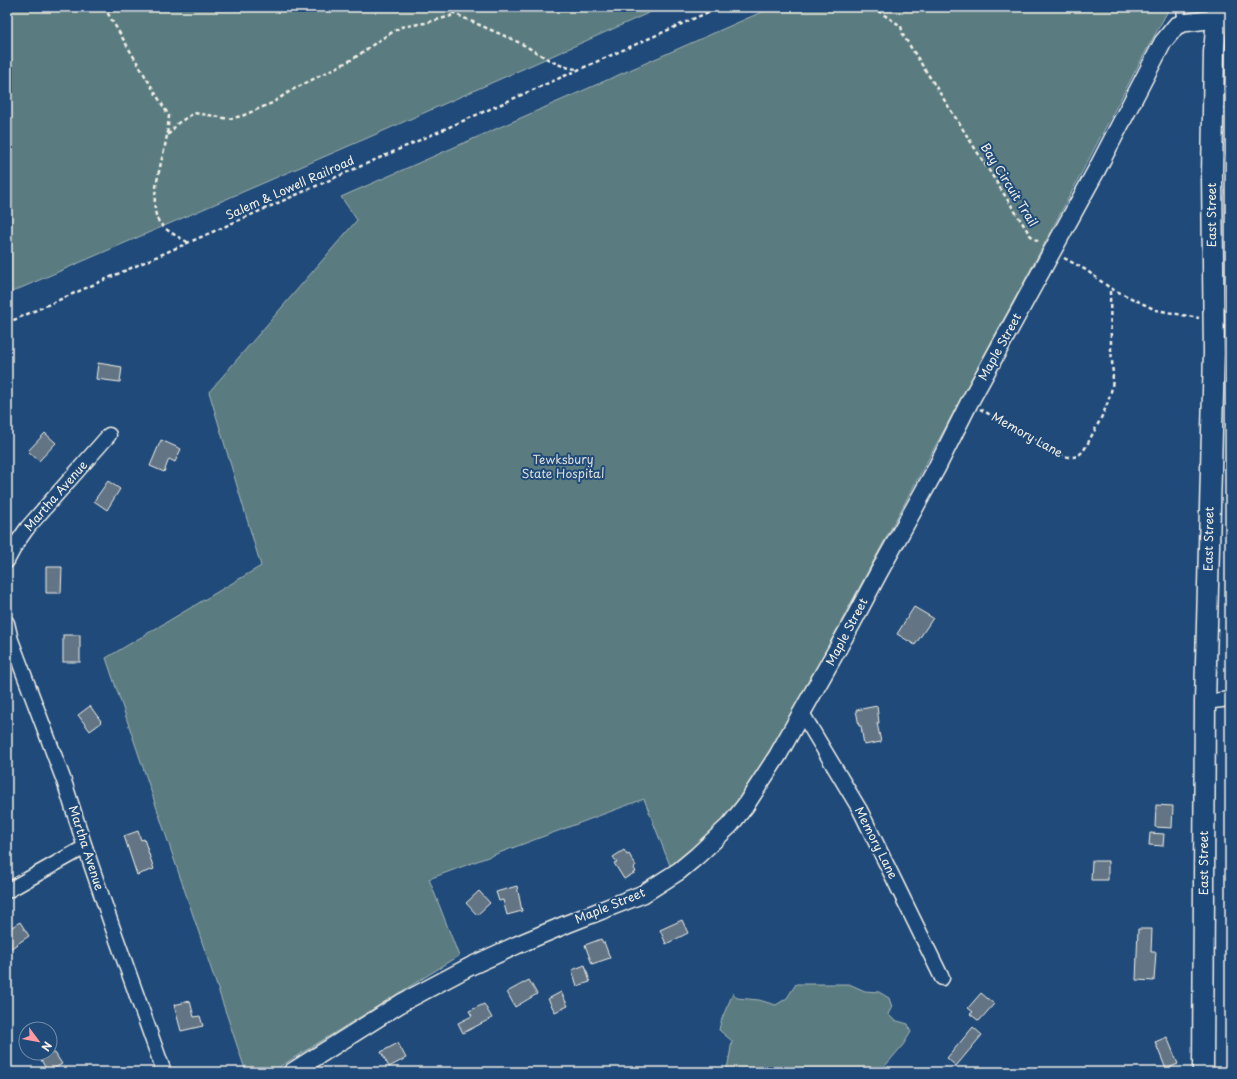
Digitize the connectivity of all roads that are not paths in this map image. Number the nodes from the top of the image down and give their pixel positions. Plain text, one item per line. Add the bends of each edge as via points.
1 (1217, 13) edge
2 (1183, 15) edge
3 (109, 435) dead end
4 (7, 561) edge
5 (7, 623) edge
6 (1230, 699) edge
7 (1205, 702) junction
8 (802, 712) junction
9 (85, 847) junction
10 (7, 891) edge
11 (942, 978) dead end
12 (164, 1072) edge
13 (292, 1072) edge
14 (1203, 1072) edge

1 - 2 street, Maple Street
1 - 7 main road, East Street via 1212,175 1214,353
2 - 8 street, Maple Street via 1163,42 936,469
3 - 4 street, Martha Avenue via 28,527
5 - 9 street, Martha Avenue
6 - 7 street
7 - 14 main road, East Street
8 - 11 street, Memory Lane via 860,810
8 - 13 street, Maple Street via 745,806 713,842 679,871 643,894 470,966 397,1006
9 - 10 street
9 - 12 street, Martha Avenue

